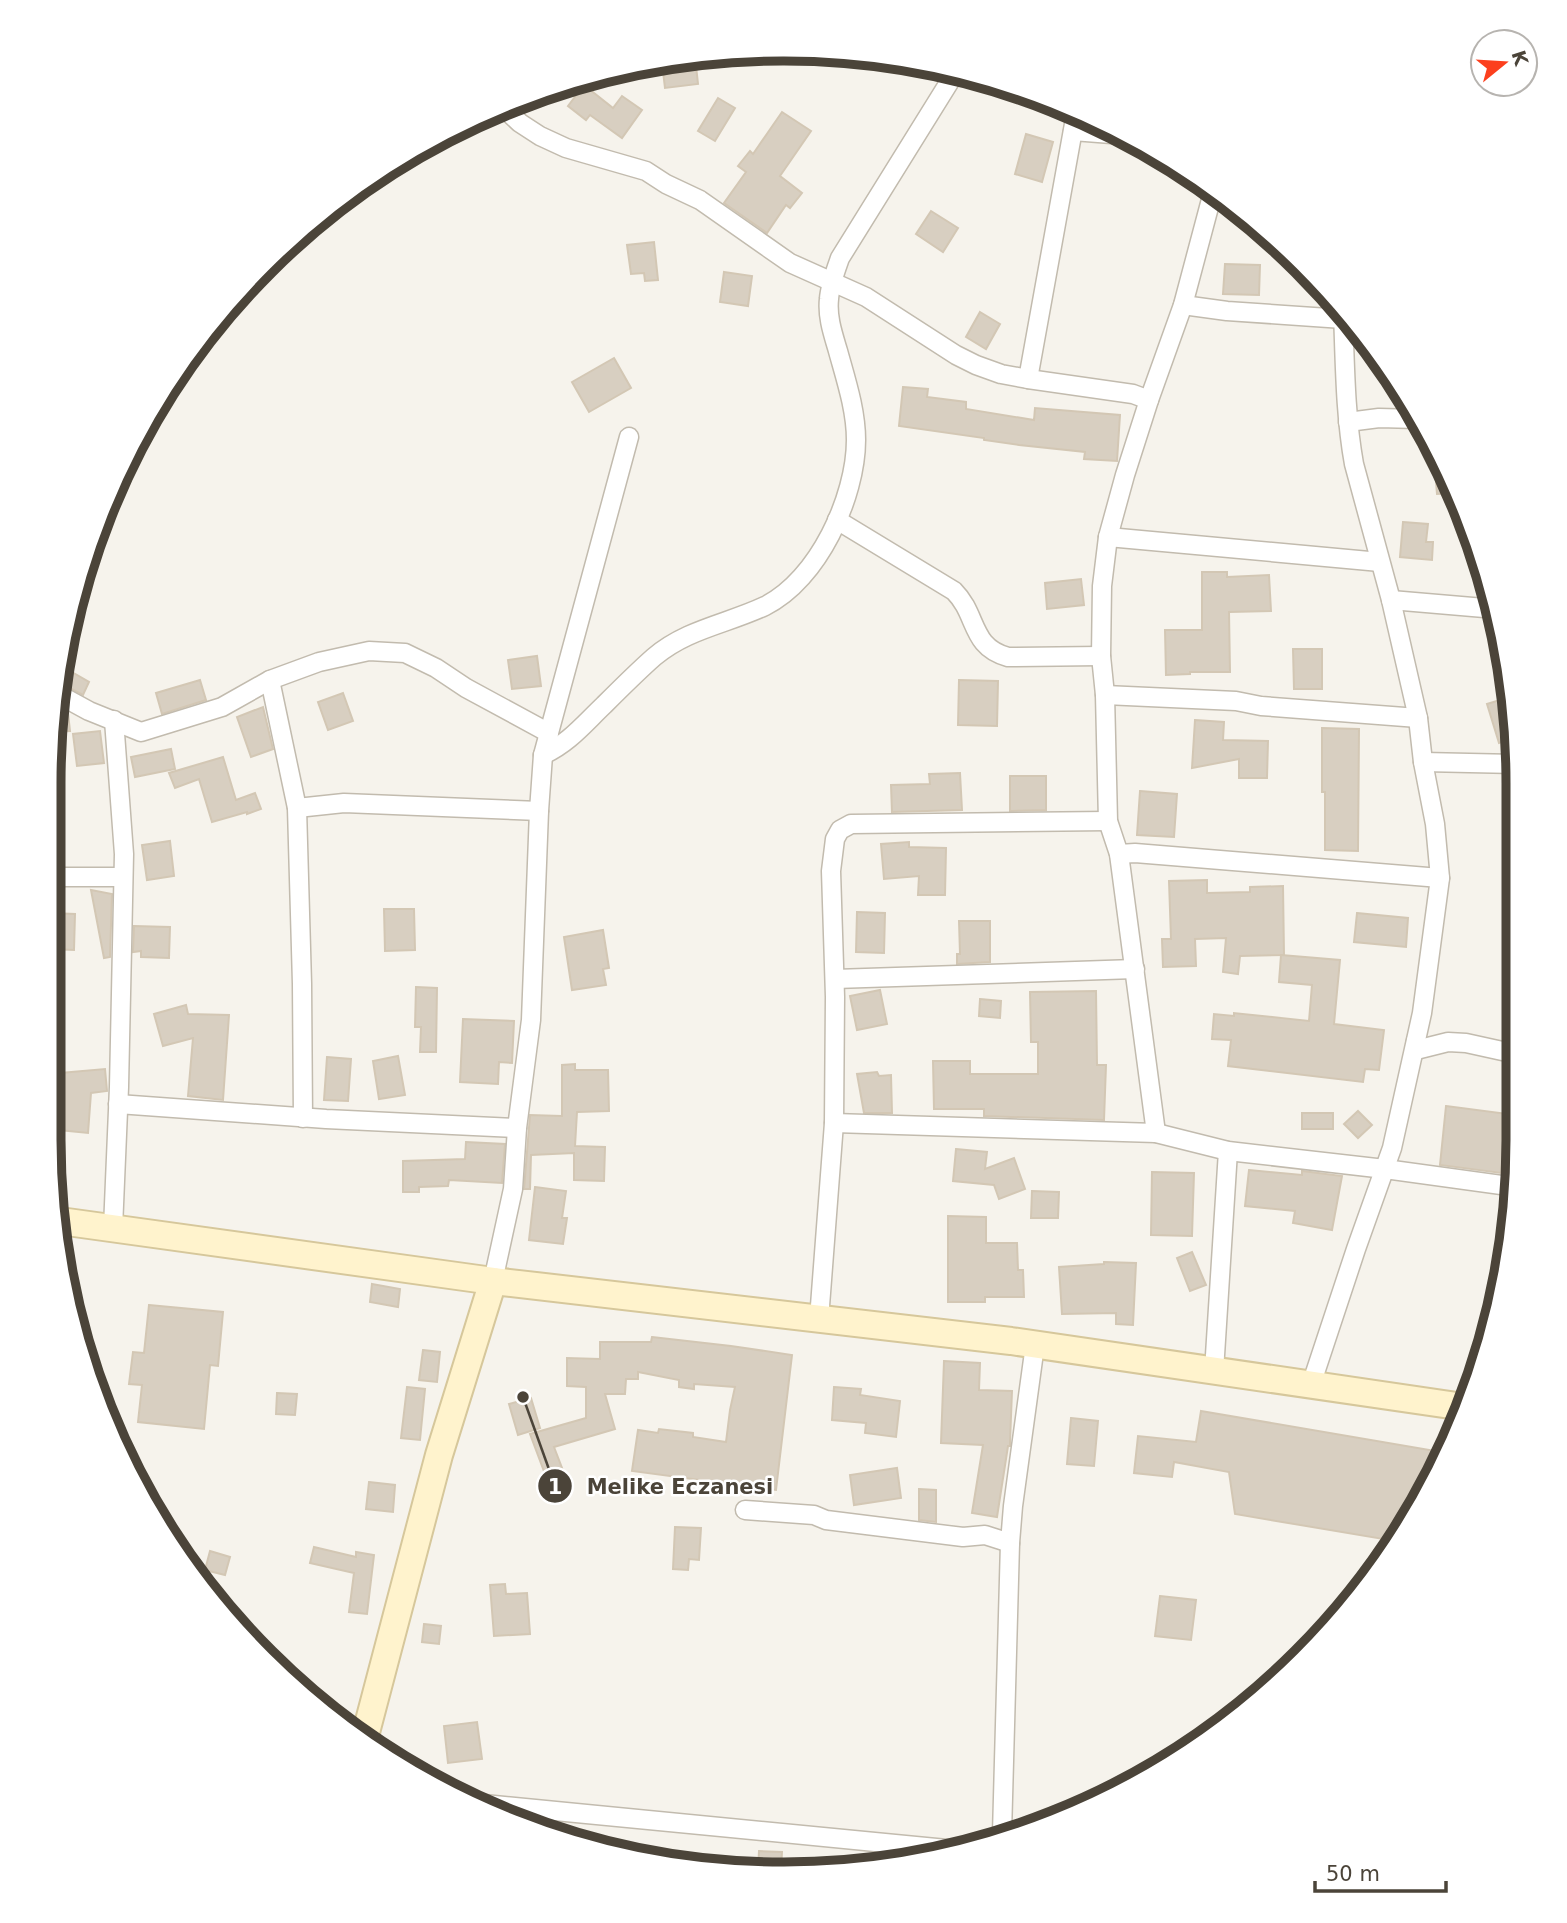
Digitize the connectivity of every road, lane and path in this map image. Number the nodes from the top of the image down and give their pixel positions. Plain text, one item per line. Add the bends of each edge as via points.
1 (950, 81) edge
2 (511, 115) edge
3 (1074, 122) edge
4 (1210, 202) edge
5 (832, 282) junction
6 (1183, 305) junction
7 (1334, 316) edge
8 (1344, 328) edge
9 (1028, 379) junction
10 (1149, 400) junction
11 (1407, 419) edge
12 (1348, 422) junction
13 (629, 437) dead end
14 (837, 520) junction
15 (1108, 537) junction
16 (1380, 562) junction
17 (1391, 600) junction
18 (1484, 608) edge
19 (1101, 656) junction
20 (270, 680) junction
21 (1105, 695) junction
22 (66, 699) edge
23 (1418, 718) junction
24 (114, 720) junction
25 (549, 733) junction
26 (543, 755) junction
27 (1423, 762) junction
28 (1505, 764) edge
29 (297, 808) junction
30 (538, 811) junction
31 (1108, 821) junction
32 (1119, 854) junction
33 (61, 877) edge
34 (123, 877) junction
35 (1440, 878) junction
36 (1135, 969) junction
37 (835, 979) junction
38 (1416, 1041) junction
39 (1506, 1052) edge
40 (118, 1104) junction
41 (303, 1118) junction
42 (834, 1123) junction
43 (517, 1128) junction
44 (1156, 1133) junction
45 (1228, 1151) junction
46 (1385, 1169) junction
47 (1504, 1185) edge
48 (66, 1222) edge
49 (113, 1228) junction
50 (493, 1281) junction
51 (820, 1319) junction
52 (1035, 1345) junction
53 (1214, 1371) junction
54 (1311, 1385) junction
55 (1455, 1406) edge
56 (745, 1510) dead end
57 (1010, 1544) junction
58 (366, 1728) edge
59 (505, 1806) edge
60 (1002, 1827) edge
61 (928, 1847) edge

1 - 5 street via 840,258
2 - 5 street via 566,148 646,171 700,200 790,263
3 - 9 street
4 - 6 street
5 - 9 street via 866,297 976,365
5 - 14 street via 830,324 850,397 856,442 854,466
6 - 7 street
6 - 10 street
8 - 12 street
9 - 10 street
10 - 15 street
11 - 12 street
12 - 16 street via 1354,464
13 - 25 street
14 - 19 street via 954,591 981,641 993,652 1008,657
14 - 26 street via 826,545 788,590 766,605 672,643 574,736
15 - 16 street
15 - 19 street
16 - 17 street
17 - 18 street
17 - 23 street
19 - 21 street
20 - 24 street via 222,707 141,732
20 - 25 street via 369,651 405,653
20 - 29 street
21 - 23 street via 1236,701
21 - 31 street
22 - 24 street
23 - 27 street
24 - 34 street
25 - 26 street
26 - 30 street
27 - 28 street
27 - 35 street
29 - 30 street via 344,803
29 - 41 street
30 - 43 street via 531,1020
31 - 32 street
31 - 37 street via 851,824 839,830 831,872
32 - 35 street
32 - 36 street
33 - 34 street
34 - 40 street
35 - 38 street
36 - 37 street
36 - 44 street
37 - 42 street
38 - 39 street via 1416,1050 1448,1042
38 - 46 street
40 - 41 street
40 - 49 street
41 - 43 street
42 - 44 street
42 - 51 street
43 - 50 street via 513,1189
44 - 45 street
45 - 46 street
45 - 53 street
46 - 47 street
46 - 54 street
48 - 49 street
49 - 50 street
50 - 51 street
50 - 58 street via 439,1455
51 - 52 street
52 - 53 street
52 - 57 street
53 - 54 street
54 - 55 street
56 - 57 street via 814,1515 963,1537 985,1535
57 - 60 street
59 - 61 street

